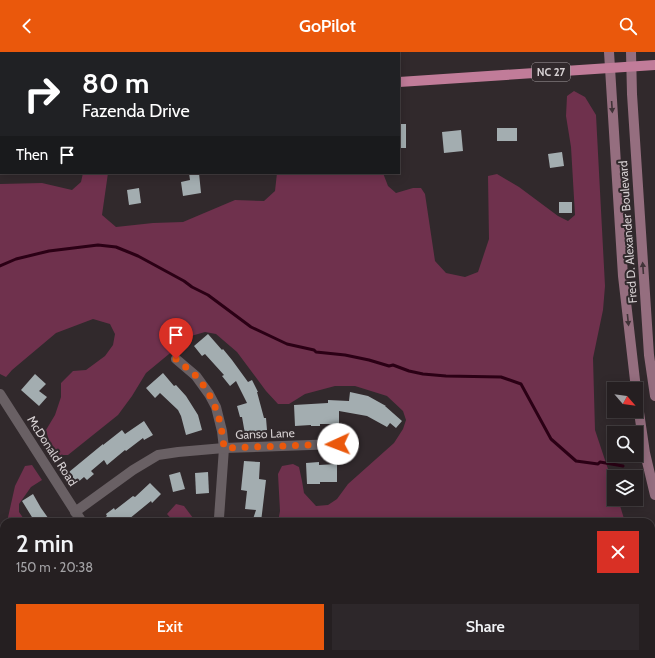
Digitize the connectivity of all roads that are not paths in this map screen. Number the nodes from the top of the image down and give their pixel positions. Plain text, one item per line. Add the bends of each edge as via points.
1 (609, 52) edge
2 (630, 52) edge
3 (655, 65) edge
4 (631, 66) junction
5 (609, 68) junction
6 (400, 82) edge
7 (176, 359) dead end
8 (635, 382) edge
9 (0, 394) edge
10 (655, 396) edge
11 (640, 418) edge
12 (353, 445) dead end
13 (224, 448) junction
14 (655, 495) edge
15 (75, 512) junction
16 (79, 518) edge
17 (219, 518) dead end

1 - 5 main road, Fred D. Alexander Boulevard
2 - 4 main road, Fred D. Alexander Boulevard
3 - 4 main road, NC 27
4 - 5 main road, NC 27
10 -> 4 main road, Fred D. Alexander Boulevard via 649,355
5 - 6 main road, NC 27
5 -> 8 main road, Fred D. Alexander Boulevard via 623,276
7 - 13 street via 196,376 210,394 222,431
9 - 15 street, McDonald Road
11 - 14 main road, Fred D. Alexander Boulevard
12 - 13 street, Ganso Lane
13 - 15 street, Ganso Lane via 158,455
13 - 17 street
15 - 16 street, McDonald Road

